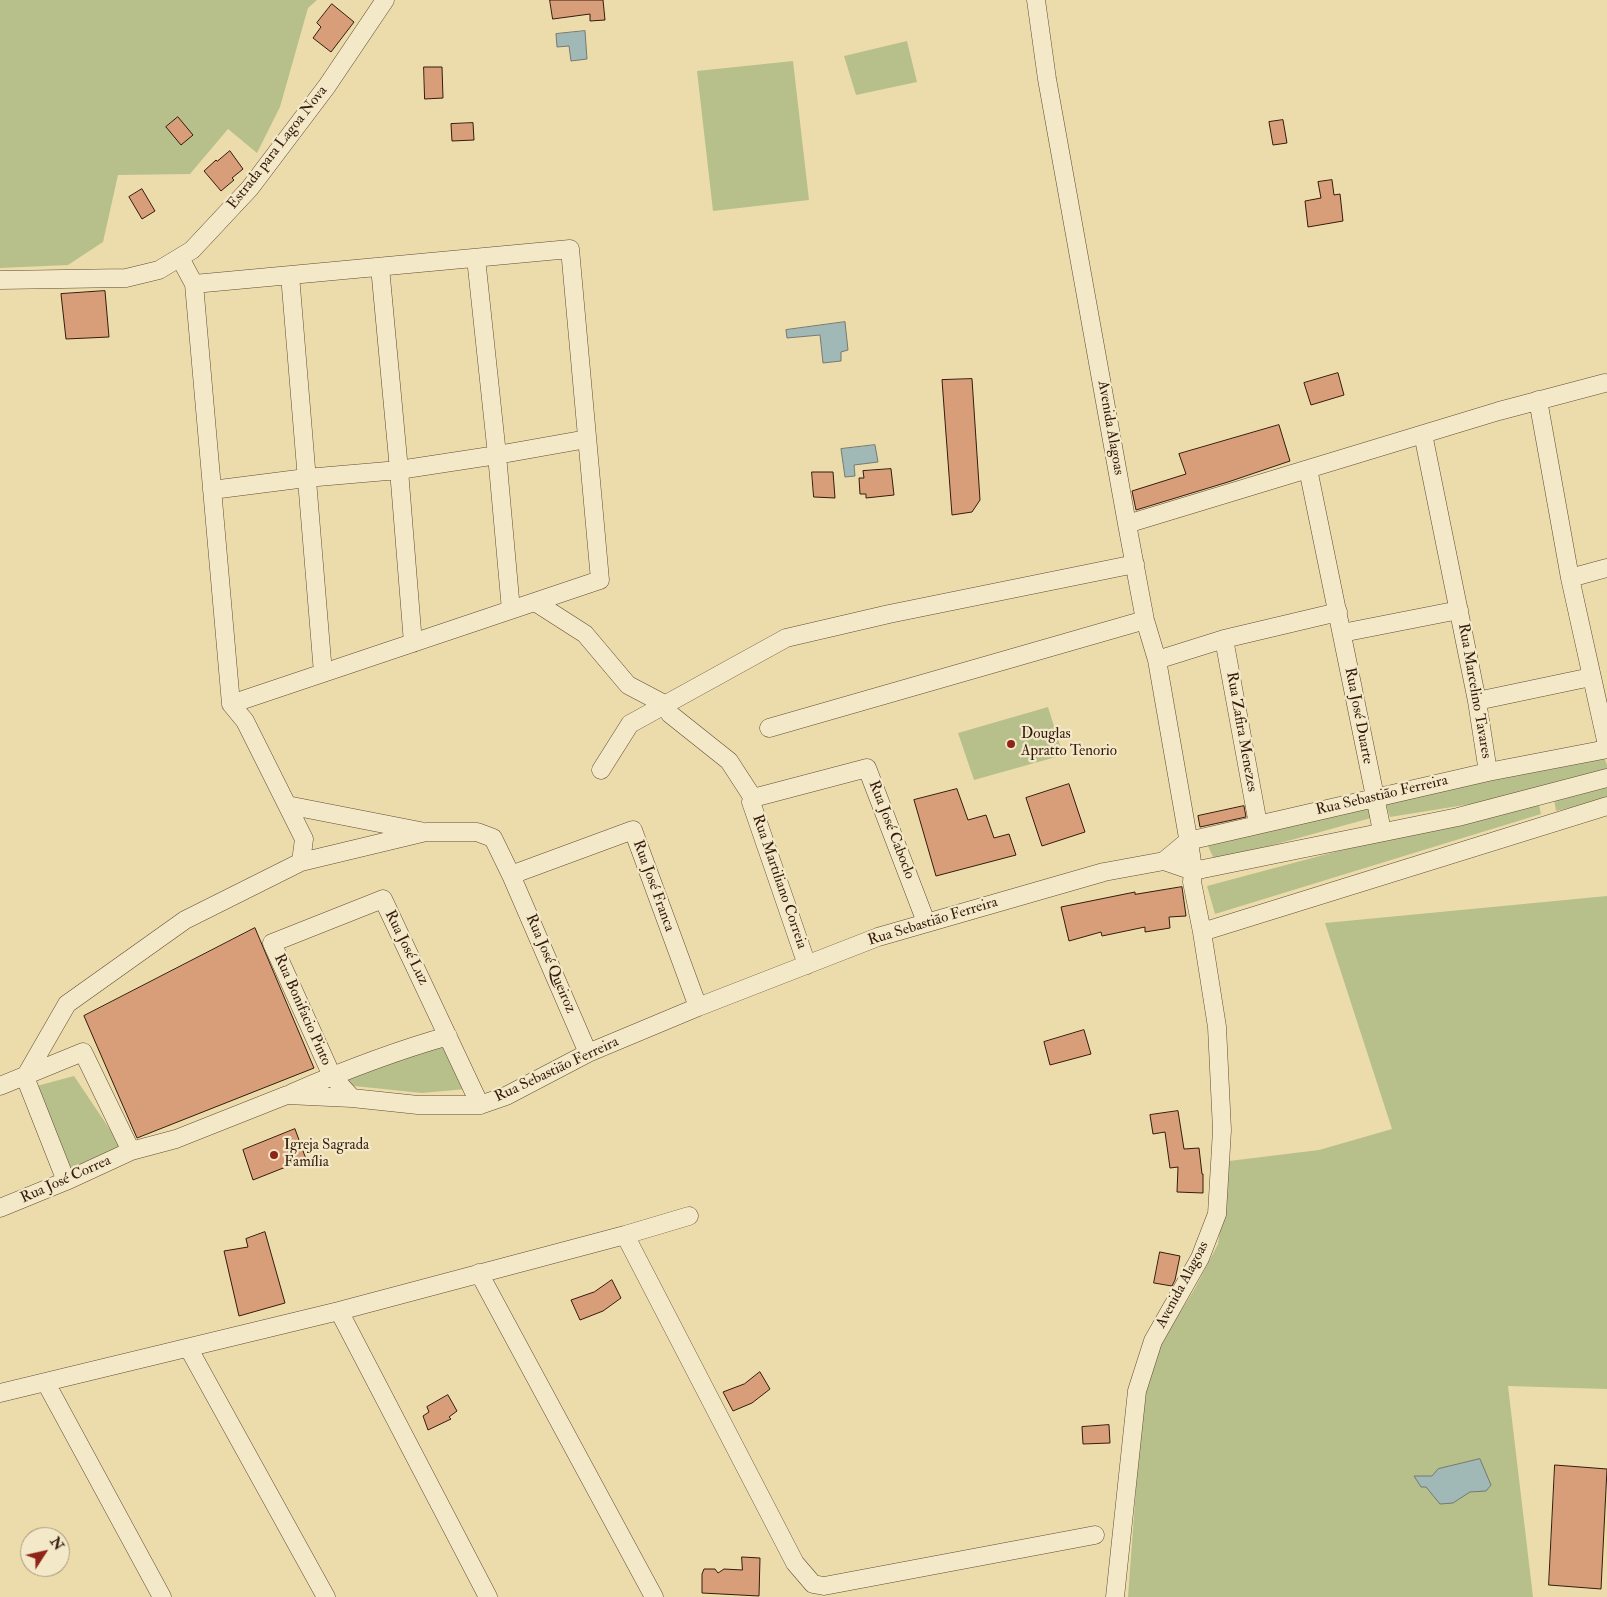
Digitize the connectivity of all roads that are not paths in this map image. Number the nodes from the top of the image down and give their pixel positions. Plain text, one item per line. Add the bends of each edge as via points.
1 (385, 0) edge
2 (1036, 0) edge
3 (180, 258) junction
4 (476, 258) junction
5 (380, 266) junction
6 (290, 275) junction
7 (0, 280) edge
8 (194, 284) junction
9 (1604, 383) dead end
10 (1538, 400) junction
11 (1423, 434) junction
12 (587, 438) junction
13 (497, 455) junction
14 (1308, 469) junction
15 (399, 470) junction
16 (306, 478) junction
17 (212, 490) junction
18 (1127, 524) junction
19 (1135, 564) junction
20 (1607, 568) edge
21 (1570, 578) junction
22 (535, 602) junction
23 (511, 610) junction
24 (1459, 610) junction
25 (1338, 612) junction
26 (1145, 620) junction
27 (1342, 633) junction
28 (1224, 639) junction
29 (413, 643) junction
30 (1157, 660) junction
31 (323, 673) junction
32 (1591, 677) junction
33 (1477, 701) junction
34 (231, 704) junction
35 (666, 705) junction
36 (769, 728) dead end
37 (1607, 747) edge
38 (601, 770) dead end
39 (1488, 772) junction
40 (1607, 778) edge
41 (1542, 796) junction
42 (1374, 798) junction
43 (752, 799) junction
44 (286, 805) junction
45 (1607, 806) edge
46 (1551, 823) junction
47 (1258, 824) junction
48 (426, 832) junction
49 (1382, 832) junction
50 (1164, 861) junction
51 (301, 862) junction
52 (1191, 862) junction
53 (512, 875) junction
54 (926, 922) junction
55 (1202, 932) junction
56 (272, 943) joint
57 (807, 964) junction
58 (698, 1008) junction
59 (448, 1036) junction
60 (588, 1053) junction
61 (25, 1076) junction
62 (332, 1076) junction
63 (0, 1086) edge
64 (287, 1095) junction
65 (352, 1098) junction
66 (480, 1105) junction
67 (131, 1152) junction
68 (66, 1181) junction
69 (0, 1208) edge
70 (688, 1216) dead end
71 (625, 1235) junction
72 (479, 1273) junction
73 (338, 1311) junction
74 (189, 1349) junction
75 (46, 1383) junction
76 (0, 1393) edge
77 (1095, 1535) dead end
78 (162, 1597) edge
79 (326, 1597) edge
80 (488, 1597) edge
81 (654, 1597) edge
82 (1115, 1597) edge

1 - 3 street, Estrada para Lagoa Nova via 327,86 250,188 192,250
2 - 18 street, Avenida Alagoas via 1047,79
3 - 7 street, Estrada para Lagoa Nova via 158,270 126,278
3 - 8 street
4 - 5 street
4 - 12 street via 570,249
4 - 13 street
5 - 6 street
5 - 15 street
6 - 8 street
6 - 16 street
8 - 17 street
9 - 10 street
10 - 11 street
10 - 21 street
11 - 14 street
11 - 24 street, Rua Marcelino Tavares
12 - 13 street
12 - 22 street via 600,580
13 - 15 street
13 - 23 street
14 - 18 street
14 - 25 street, Rua José Duarte
15 - 16 street
15 - 29 street
16 - 17 street
16 - 31 street
17 - 34 street
18 - 19 street, Avenida Alagoas
19 - 26 street, Avenida Alagoas
19 - 35 street via 786,638
20 - 21 street
21 - 32 street
22 - 23 street
22 - 35 street via 586,634 628,685
23 - 29 street
24 - 27 street
24 - 33 street, Rua Marcelino Tavares
25 - 27 street, Rua José Duarte
25 - 28 street
26 - 30 street, Avenida Alagoas
26 - 36 street
27 - 42 street, Rua José Duarte
28 - 30 street
28 - 47 street, Rua Zafira Menezes
29 - 31 street
30 - 52 street, Avenida Alagoas
31 - 34 street
32 - 33 street
32 - 37 street
33 - 39 street, Rua Marcelino Tavares
34 - 44 street via 245,721
35 - 38 street via 630,724
35 - 43 street, Rua Martiliano Correia via 670,714 729,761
37 - 39 street, Rua Sebastião Ferreira
39 - 42 street, Rua Sebastião Ferreira
40 - 41 street, Rua Sebastião Ferreira
41 - 46 street
41 - 49 street, Rua Sebastião Ferreira
42 - 47 street, Rua Sebastião Ferreira
42 - 49 street, Rua José Duarte
43 - 54 street, Rua José Caboclo via 867,768
43 - 57 street, Rua Martiliano Correia
44 - 48 street
44 - 51 street via 304,838
45 - 46 street
46 - 55 street
47 - 52 street, Rua Sebastião Ferreira
48 - 51 street
48 - 53 street, Rua José Queiroz via 477,832 493,838
49 - 52 street, Rua Sebastião Ferreira
50 - 52 street, Rua Sebastião Ferreira
50 - 52 street, Rua Sebastião Ferreira
50 - 54 street, Rua Sebastião Ferreira via 1104,872
51 - 61 street via 185,920 66,1004
52 - 55 street, Avenida Alagoas
53 - 58 street, Rua José Franca via 633,830
53 - 60 street, Rua José Queiroz
54 - 57 street, Rua Sebastião Ferreira
55 - 82 street, Avenida Alagoas via 1216,1027 1222,1130 1217,1214 1200,1258 1153,1341 1137,1392
56 - 59 street, Rua José Luz via 383,899
56 - 62 street, Rua Bonifacio Pinto
57 - 58 street, Rua Sebastião Ferreira
58 - 60 street, Rua Sebastião Ferreira
59 - 62 street, Rua Bonifacio Pinto
59 - 66 street, Rua José Luz
60 - 66 street, Rua Sebastião Ferreira via 506,1096
61 - 63 street
61 - 67 street via 83,1052
61 - 68 street
62 - 64 street, Rua Bonifacio Pinto
62 - 65 street, Rua Bonifacio Pinto
64 - 65 street, Rua Sebastião Ferreira
64 - 67 street, Rua Sebastião Ferreira via 176,1139
65 - 66 street, Rua Sebastião Ferreira via 418,1105
67 - 68 street, Rua José Correa
68 - 69 street, Rua José Correa
70 - 71 street
71 - 72 street
71 - 77 street via 795,1563 813,1584 824,1586
72 - 73 street
72 - 81 street
73 - 74 street
73 - 80 street
74 - 75 street
74 - 79 street
75 - 76 street
75 - 78 street

